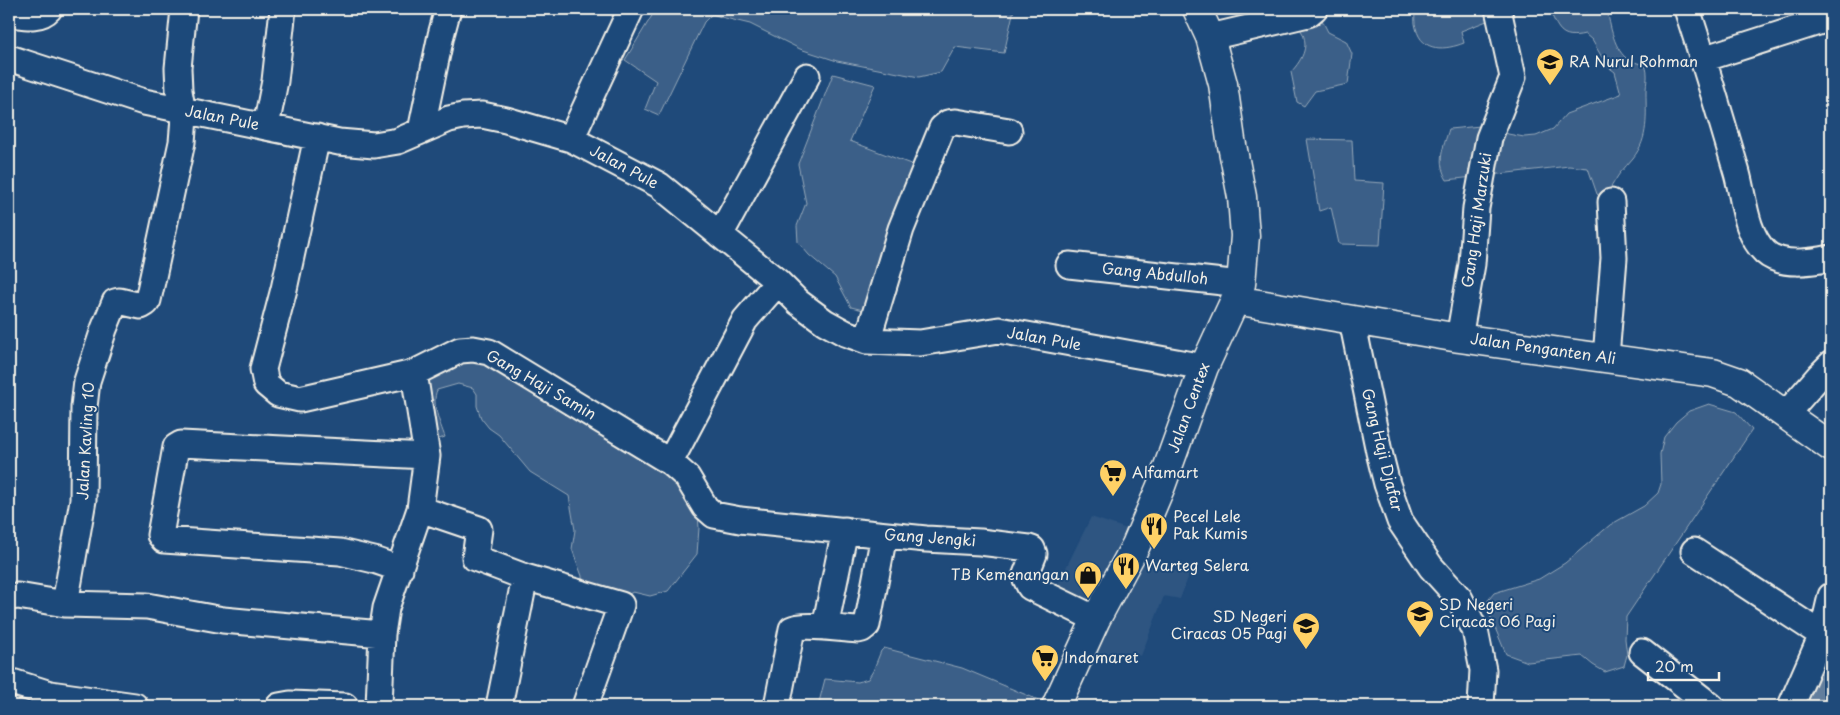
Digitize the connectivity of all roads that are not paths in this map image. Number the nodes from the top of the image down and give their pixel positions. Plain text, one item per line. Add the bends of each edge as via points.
1 (49, 9) edge
2 (184, 9) edge
3 (283, 9) edge
4 (448, 9) edge
5 (631, 9) edge
6 (1197, 9) edge
7 (1314, 9) edge
8 (1498, 9) edge
9 (1687, 9) edge
10 (9, 14) edge
11 (1831, 18) edge
12 (1210, 37) junction
13 (9, 58) edge
14 (1703, 59) junction
15 (807, 76) dead end
16 (176, 110) junction
17 (266, 126) junction
18 (421, 131) junction
19 (1009, 132) dead end
20 (317, 137) junction
21 (571, 140) junction
22 (1611, 202) dead end
23 (720, 235) junction
24 (1831, 258) edge
25 (1069, 264) dead end
26 (778, 282) junction
27 (1238, 292) junction
28 (1352, 320) junction
29 (1459, 338) junction
30 (867, 341) junction
31 (1606, 357) junction
32 (1831, 364) edge
33 (1204, 367) junction
34 (414, 373) junction
35 (1786, 414) junction
36 (1831, 446) edge
37 (427, 456) junction
38 (670, 462) junction
39 (420, 509) junction
40 (714, 515) joint
41 (845, 530) junction
42 (884, 535) junction
43 (1694, 551) dead end
44 (400, 569) junction
45 (525, 577) junction
46 (1831, 596) edge
47 (9, 598) edge
48 (65, 604) junction
49 (1096, 620) junction
50 (825, 627) junction
51 (382, 634) junction
52 (1822, 635) junction
53 (1642, 652) dead end
54 (9, 681) edge
55 (135, 706) edge
56 (279, 706) edge
57 (345, 706) edge
58 (379, 706) edge
59 (498, 706) edge
60 (585, 706) edge
61 (777, 706) edge
62 (1056, 706) edge
63 (1481, 706) edge
64 (1711, 706) edge
65 (1791, 706) edge

1 - 10 street via 45,14 33,17
2 - 16 street
3 - 17 street
4 - 18 street
5 - 21 street
6 - 12 street
7 - 12 street via 1308,14
8 - 29 street, Gang Haji Marzuki via 1513,77 1489,138
9 - 14 street
11 - 14 street
12 - 27 street via 1223,84 1242,198 1245,236
13 - 16 street, Jalan Pule
14 - 24 street via 1750,226 1758,244 1766,253 1783,260 1802,262
15 - 23 street
16 - 17 street, Jalan Pule
16 - 48 street, Jalan Kavling 10 via 184,118 182,142 148,300 141,306 115,302 86,381 83,500
17 - 20 street, Jalan Pule
18 - 20 street, Jalan Pule via 398,141 374,145
18 - 21 street, Jalan Pule via 463,116 482,115
19 - 30 street via 956,122 942,128 901,229
20 - 34 street, Gang Haji Samin via 284,289 262,368 266,384 278,394 300,399
21 - 23 street, Jalan Pule via 659,185
22 - 31 street via 1614,276
23 - 26 street, Jalan Pule
25 - 27 street, Gang Abdulloh
26 - 30 street, Jalan Pule via 825,322
26 - 38 street via 746,320
27 - 28 street, Jalan Penganten Ali
27 - 33 street, Jalan Centex
28 - 29 street, Jalan Penganten Ali
28 - 63 street, Gang Haji Djafar via 1387,484 1400,520 1431,567 1460,599 1475,630 1483,670
29 - 31 street, Jalan Penganten Ali
30 - 33 street, Jalan Pule via 920,343 999,330
31 - 35 street, Jalan Penganten Ali via 1714,373 1739,382
32 - 35 street
33 - 49 street, Jalan Centex via 1136,545
34 - 37 street
34 - 38 street, Gang Haji Samin via 460,350 489,352
35 - 36 street, Jalan Penganten Ali
37 - 39 street
37 - 44 street via 181,444 176,448 160,535 164,540 340,552
38 - 40 street, Gang Haji Samin via 687,478 705,508
39 - 44 street
39 - 45 street via 479,529 475,558
40 - 41 street, Gang Jengki
41 - 42 street, Gang Jengki
41 - 50 street
42 - 49 street, Gang Jengki via 980,542 1032,550 1034,554 1025,577 1030,587
42 - 50 street via 867,625 858,630
43 - 52 street
44 - 51 street via 386,608
45 - 59 street
45 - 60 street via 621,604
46 - 52 street
47 - 48 street via 18,596
48 - 51 street via 147,606 223,620
49 - 62 street, Jalan Centex
50 - 61 street via 792,629
51 - 58 street
52 - 65 street
53 - 64 street
54 - 55 street via 50,694
56 - 57 street

